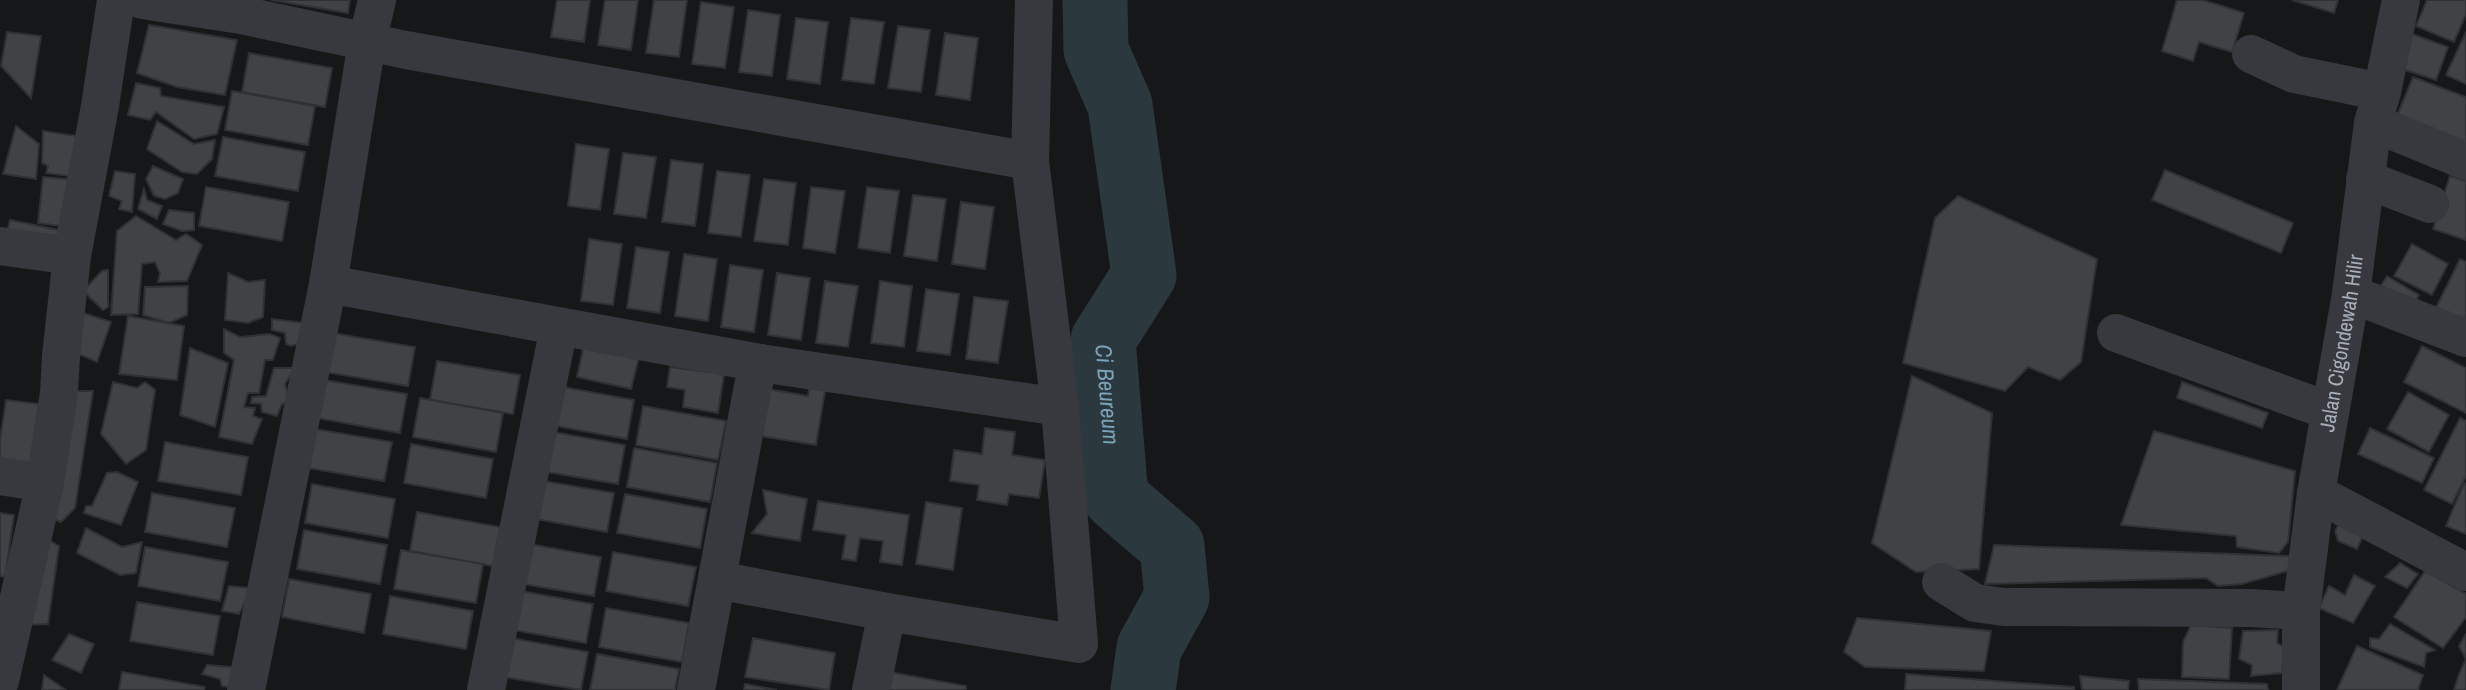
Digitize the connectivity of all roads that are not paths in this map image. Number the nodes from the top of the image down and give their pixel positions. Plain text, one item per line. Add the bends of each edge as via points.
1 (116, 0) edge
2 (142, 0) edge
3 (377, 0) edge
4 (1034, 0) edge
5 (2401, 0) edge
6 (367, 42) junction
7 (2251, 54) dead end
8 (2378, 108) junction
9 (1030, 161) junction
10 (2466, 161) edge
11 (2365, 179) junction
12 (2430, 204) dead end
13 (0, 246) edge
14 (72, 256) junction
15 (328, 284) junction
16 (2351, 294) junction
17 (559, 327) junction
18 (2116, 333) dead end
19 (2466, 338) edge
20 (760, 363) junction
21 (1060, 407) junction
22 (2329, 411) junction
23 (0, 477) edge
24 (45, 483) junction
25 (2316, 493) junction
26 (2466, 572) edge
27 (717, 580) junction
28 (1941, 582) dead end
29 (2301, 611) junction
30 (887, 612) junction
31 (1, 671) edge
32 (246, 690) edge
33 (486, 690) edge
34 (696, 690) edge
35 (871, 690) edge
36 (2301, 690) edge

1 - 14 street
2 - 6 street
3 - 6 street
4 - 9 street
5 - 8 street, Jalan Cigondewah Hilir
6 - 9 street
6 - 15 street
7 - 8 street
8 - 10 street
8 - 11 street, Jalan Cigondewah Hilir
9 - 21 street
11 - 12 street
11 - 16 street, Jalan Cigondewah Hilir
13 - 14 street
14 - 24 street
15 - 17 street
15 - 32 street
16 - 19 street
16 - 22 street, Jalan Cigondewah Hilir
17 - 20 street
17 - 33 street
18 - 22 street
20 - 21 street
20 - 27 street
21 - 30 street via 1079,644
22 - 25 street, Jalan Cigondewah Hilir
23 - 24 street
24 - 31 street
25 - 26 street
25 - 29 street, Jalan Cigondewah Hilir
27 - 30 street
27 - 34 street
28 - 29 street via 1975,603 2004,607
29 - 36 street, Jalan Cigondewah Hilir
30 - 35 street

